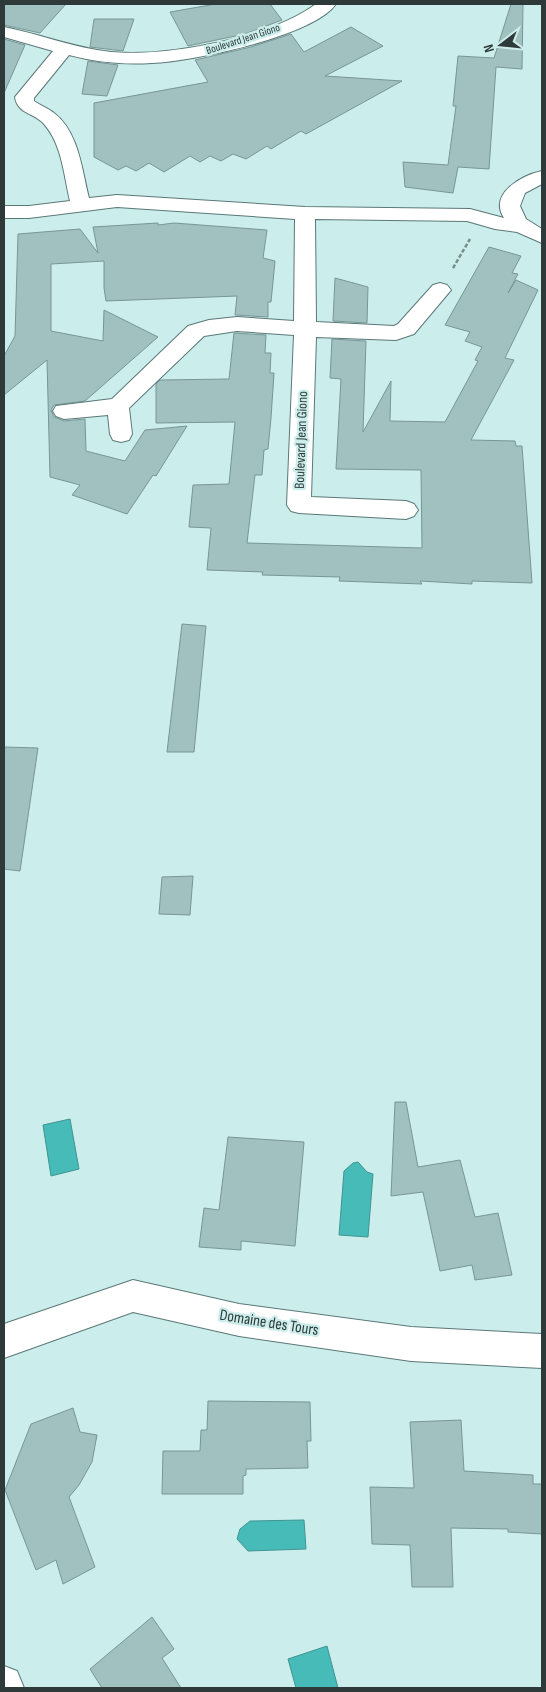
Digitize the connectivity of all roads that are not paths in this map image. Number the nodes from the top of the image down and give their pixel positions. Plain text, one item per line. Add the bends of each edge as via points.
1 (327, 4) edge
2 (4, 32) edge
3 (65, 48) junction
4 (542, 177) edge
5 (510, 200) junction
6 (81, 205) junction
7 (4, 212) edge
8 (305, 213) junction
9 (470, 215) junction
10 (521, 226) junction
11 (542, 237) edge
12 (440, 290) road end
13 (305, 329) junction
14 (118, 406) junction
15 (64, 411) dead end
16 (121, 434) dead end
17 (406, 510) dead end
18 (4, 1341) edge
19 (542, 1351) edge
20 (4, 1684) edge
21 (5, 1688) edge

1 - 3 street, Boulevard Jean Giono via 305,18 264,34 194,54 117,57
2 - 3 street, Boulevard Jean Giono
3 - 6 street via 24,97 31,110 49,117 65,140
4 - 5 street via 518,187
5 - 9 street
5 - 10 street via 513,217
6 - 7 street
6 - 8 street via 117,201
8 - 9 street
8 - 13 street, Boulevard Jean Giono
9 - 10 street via 500,225
10 - 11 street
12 - 13 street via 406,329 396,333
13 - 14 street via 211,325 196,331
13 - 17 street, Boulevard Jean Giono via 299,504
14 - 15 street
14 - 16 street
18 - 19 street, Domaine des Tours via 133,1296 239,1320 412,1344
20 - 21 street

